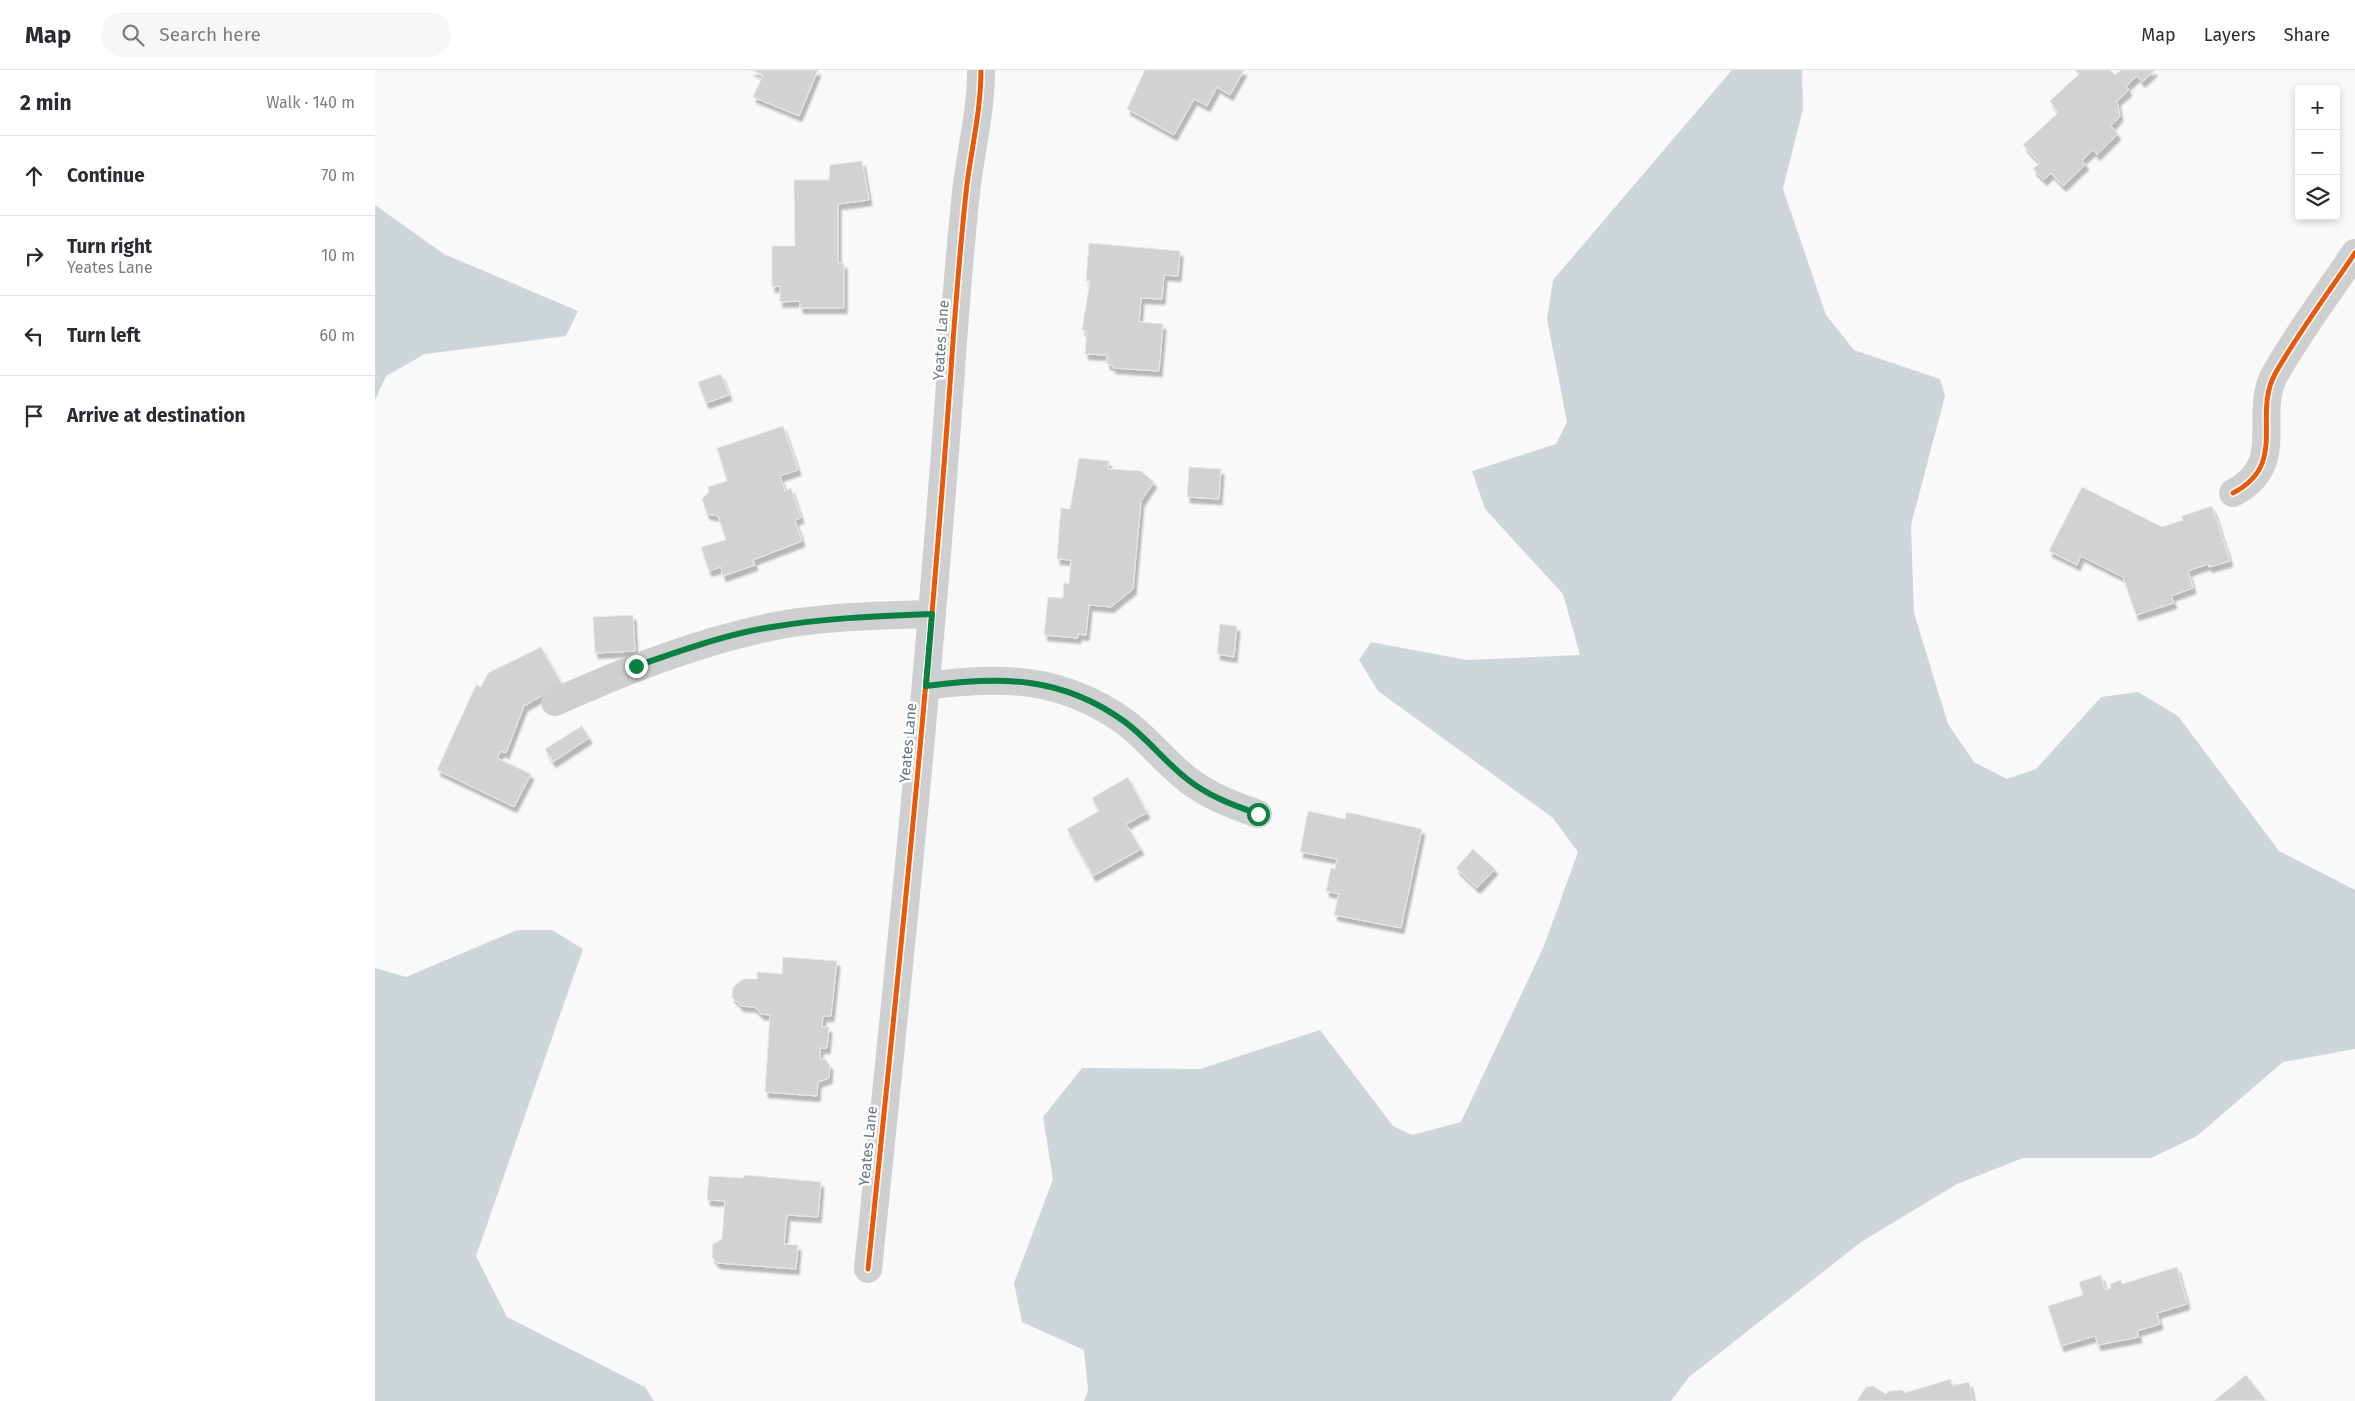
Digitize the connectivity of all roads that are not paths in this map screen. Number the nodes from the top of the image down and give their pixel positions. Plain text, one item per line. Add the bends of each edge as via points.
1 (981, 70) edge
2 (2355, 253) edge
3 (2233, 492) dead end
4 (932, 614) junction
5 (926, 686) junction
6 (555, 702) dead end
7 (1258, 814) dead end
8 (868, 1269) dead end

1 - 4 street, Yeates Lane via 967,184
2 - 3 street via 2274,376 2266,404 2268,444 2265,460 2253,478
4 - 5 street, Yeates Lane
4 - 6 street via 851,616 771,627 703,643 636,666
5 - 7 street via 972,680 1009,680 1054,687 1087,700 1125,722 1187,779 1221,800
5 - 8 street, Yeates Lane

